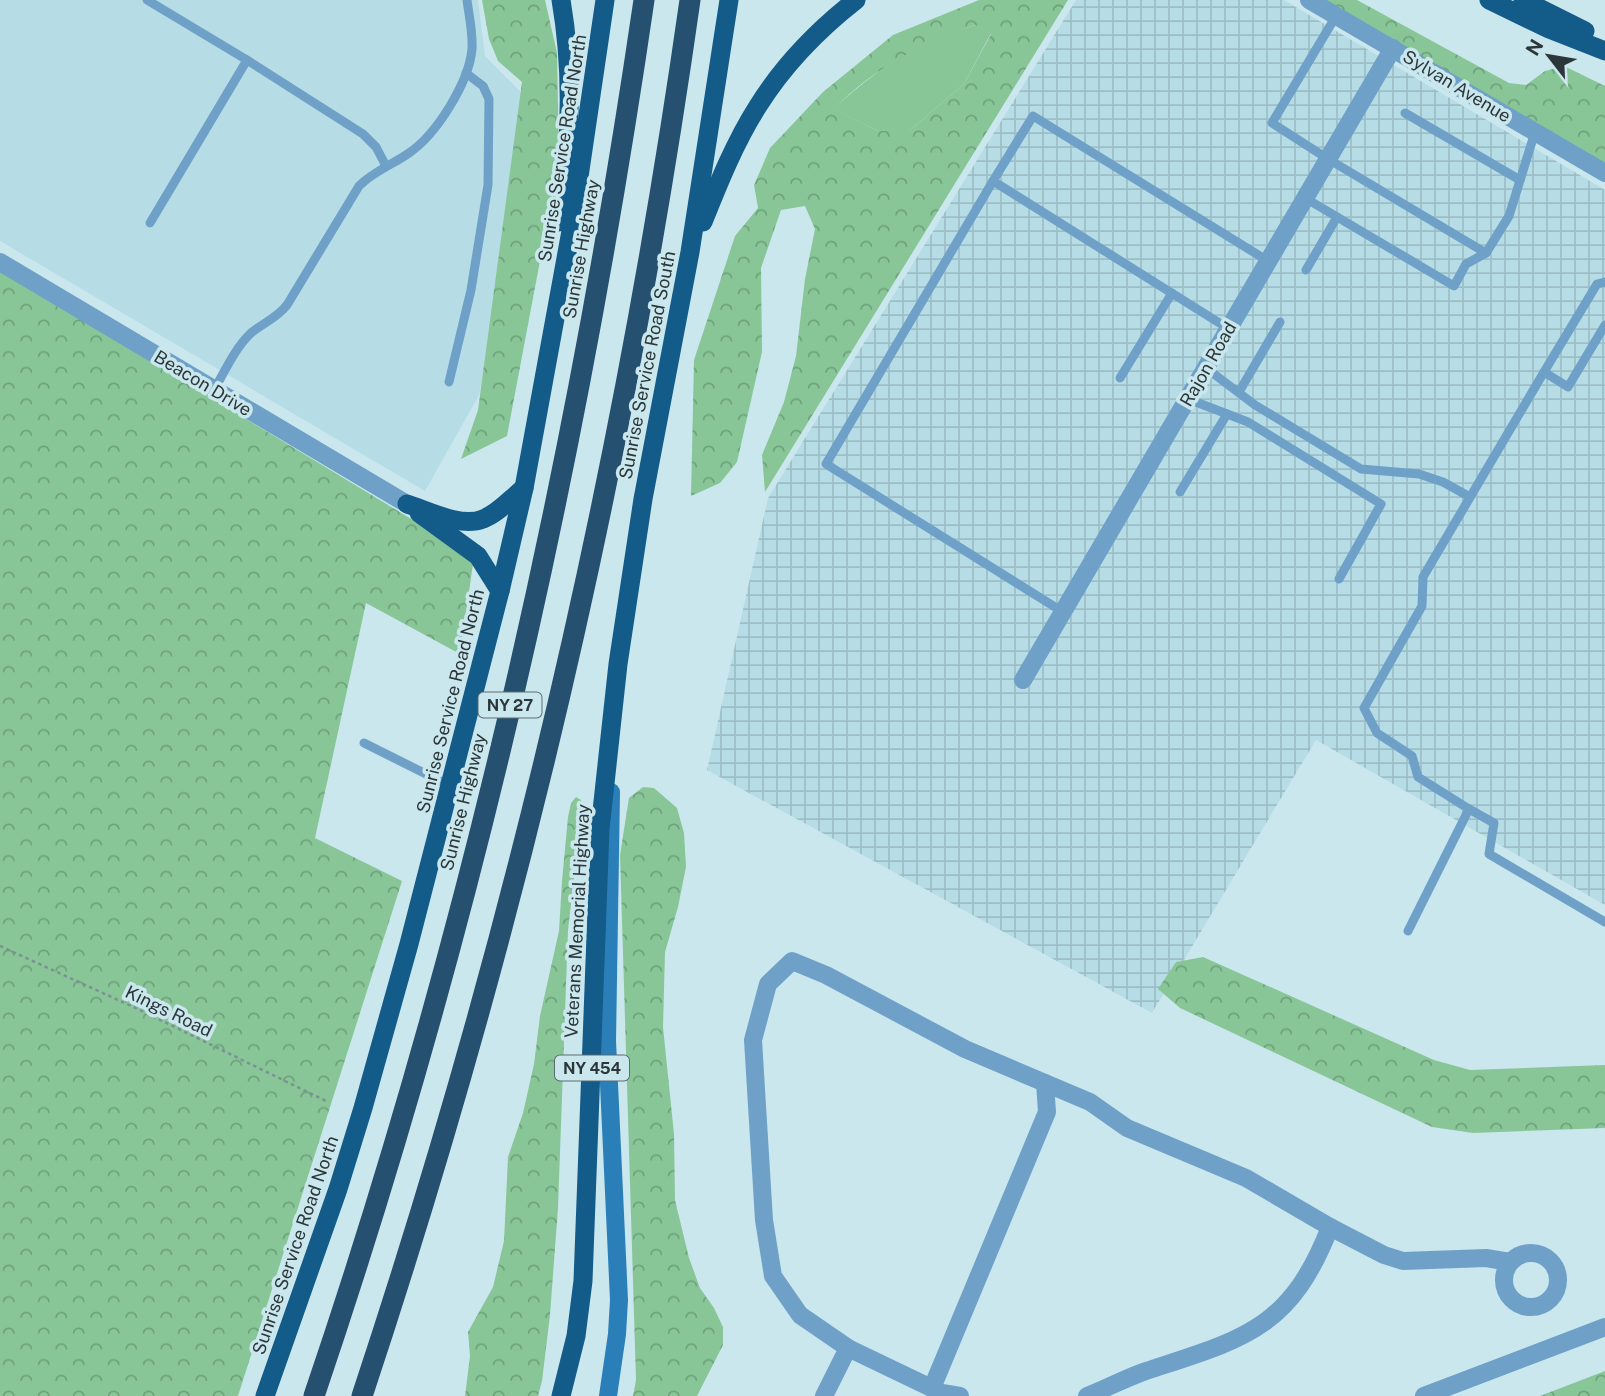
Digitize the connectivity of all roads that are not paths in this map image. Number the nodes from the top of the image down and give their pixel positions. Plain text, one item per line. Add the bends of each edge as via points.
1 (147, 0) edge
2 (467, 0) edge
3 (561, 0) edge
4 (605, 0) edge
5 (644, 0) edge
6 (690, 0) edge
7 (729, 0) edge
8 (856, 0) edge
9 (1309, 0) edge
10 (1489, 0) edge
11 (1523, 0) edge
12 (1336, 16) junction
13 (1605, 42) edge
14 (1393, 48) junction
15 (1605, 51) edge
16 (247, 60) junction
17 (466, 73) junction
18 (1405, 113) dead end
19 (1535, 132) junction
20 (1328, 159) junction
21 (386, 166) junction
22 (1605, 173) edge
23 (1520, 180) junction
24 (993, 181) junction
25 (1305, 198) junction
26 (1338, 217) junction
27 (150, 223) dead end
28 (690, 252) junction
29 (1486, 253) junction
30 (1268, 261) junction
31 (0, 262) edge
32 (1306, 270) dead end
33 (1605, 282) edge
34 (1172, 293) junction
35 (1280, 323) dead end
36 (1605, 326) edge
37 (1229, 329) junction
38 (1206, 368) junction
39 (1544, 372) junction
40 (1120, 378) dead end
41 (449, 382) dead end
42 (542, 388) junction
43 (214, 390) junction
44 (1239, 392) junction
45 (1188, 399) junction
46 (1227, 414) junction
47 (524, 488) junction
48 (1181, 492) dead end
49 (1470, 497) junction
50 (407, 504) junction
51 (1339, 579) dead end
52 (500, 591) junction
53 (1063, 612) junction
54 (1023, 680) dead end
55 (610, 739) junction
56 (364, 743) dead end
57 (450, 786) junction
58 (1469, 809) junction
59 (1605, 922) edge
60 (1408, 931) dead end
61 (1045, 1083) junction
62 (1330, 1227) junction
63 (1510, 1262) dead end
64 (1605, 1327) edge
65 (848, 1348) junction
66 (937, 1392) edge
67 (265, 1396) edge
68 (314, 1396) edge
69 (362, 1396) edge
70 (561, 1396) edge
71 (608, 1396) edge
72 (824, 1396) edge
73 (1087, 1396) edge
74 (1424, 1396) edge

1 - 16 lane
2 - 17 lane via 472,48
3 - 42 highway via 570,79 570,134 546,302
4 - 42 highway, Sunrise Service Road North via 573,219
5 - 68 highway, Sunrise Highway / NY 27 via 582,366 504,732 419,1054
6 - 69 highway, NY 27 via 624,394 554,721 471,1039
7 - 28 highway, Sunrise Service Road South
8 - 28 highway via 801,51 760,103 730,158
9 - 12 street, Sylvan Avenue
10 - 15 highway
11 - 13 highway
12 - 14 street, Sylvan Avenue
12 - 20 lane via 1272,123
14 - 19 street, Sylvan Avenue
14 - 20 street, Rajon Road
16 - 21 lane via 369,139
16 - 27 lane
17 - 21 lane via 432,131 408,154
17 - 41 lane via 483,86 489,99 488,185 471,290
18 - 23 lane
19 - 22 street, Sylvan Avenue
19 - 23 lane
20 - 25 street, Rajon Road
20 - 29 lane
21 - 43 lane via 359,186 287,305 243,341
23 - 29 lane via 1509,216
24 - 30 lane via 1033,116
24 - 34 lane
24 - 53 lane via 826,464
25 - 26 lane
25 - 30 street, Rajon Road
26 - 29 lane via 1454,286 1466,264
26 - 32 lane
28 - 55 highway, Sunrise Service Road South via 629,579
30 - 37 street, Rajon Road
31 - 43 street, Beacon Drive
33 - 39 lane via 1597,284
34 - 37 lane
34 - 40 lane
35 - 44 lane
36 - 39 lane via 1568,387
37 - 38 street, Rajon Road
38 - 44 lane
38 - 45 street, Rajon Road
39 - 49 lane
42 - 47 highway, Sunrise Service Road North
43 - 50 street, Beacon Drive
44 - 49 lane via 1361,469 1419,474
45 - 46 lane
45 - 53 street, Rajon Road
46 - 48 lane
46 - 51 lane via 1248,422 1381,504
47 - 50 highway via 490,516 473,521
47 - 52 highway, Sunrise Service Road North
49 - 58 lane via 1423,577 1422,606 1364,708 1377,733 1412,756 1418,777
50 - 52 highway via 478,556
52 - 57 highway, Sunrise Service Road North
53 - 54 street, Rajon Road
55 - 70 highway, Veterans Memorial Highway / NY 454 via 600,828 583,1281
55 - 71 main road via 607,1041 619,1300
56 - 57 lane
57 - 67 highway, Sunrise Service Road North via 363,1108
58 - 59 lane via 1494,822 1489,854
58 - 60 lane
61 - 62 street via 1090,1102 1127,1128 1246,1178
61 - 65 street via 965,1049 792,961 768,984 753,1040 764,1220 773,1276 800,1315
61 - 66 street via 1047,1112
62 - 63 street via 1403,1261 1486,1258
62 - 73 street via 1300,1288 1270,1320 1230,1343
64 - 74 street
65 - 66 street
65 - 72 street

